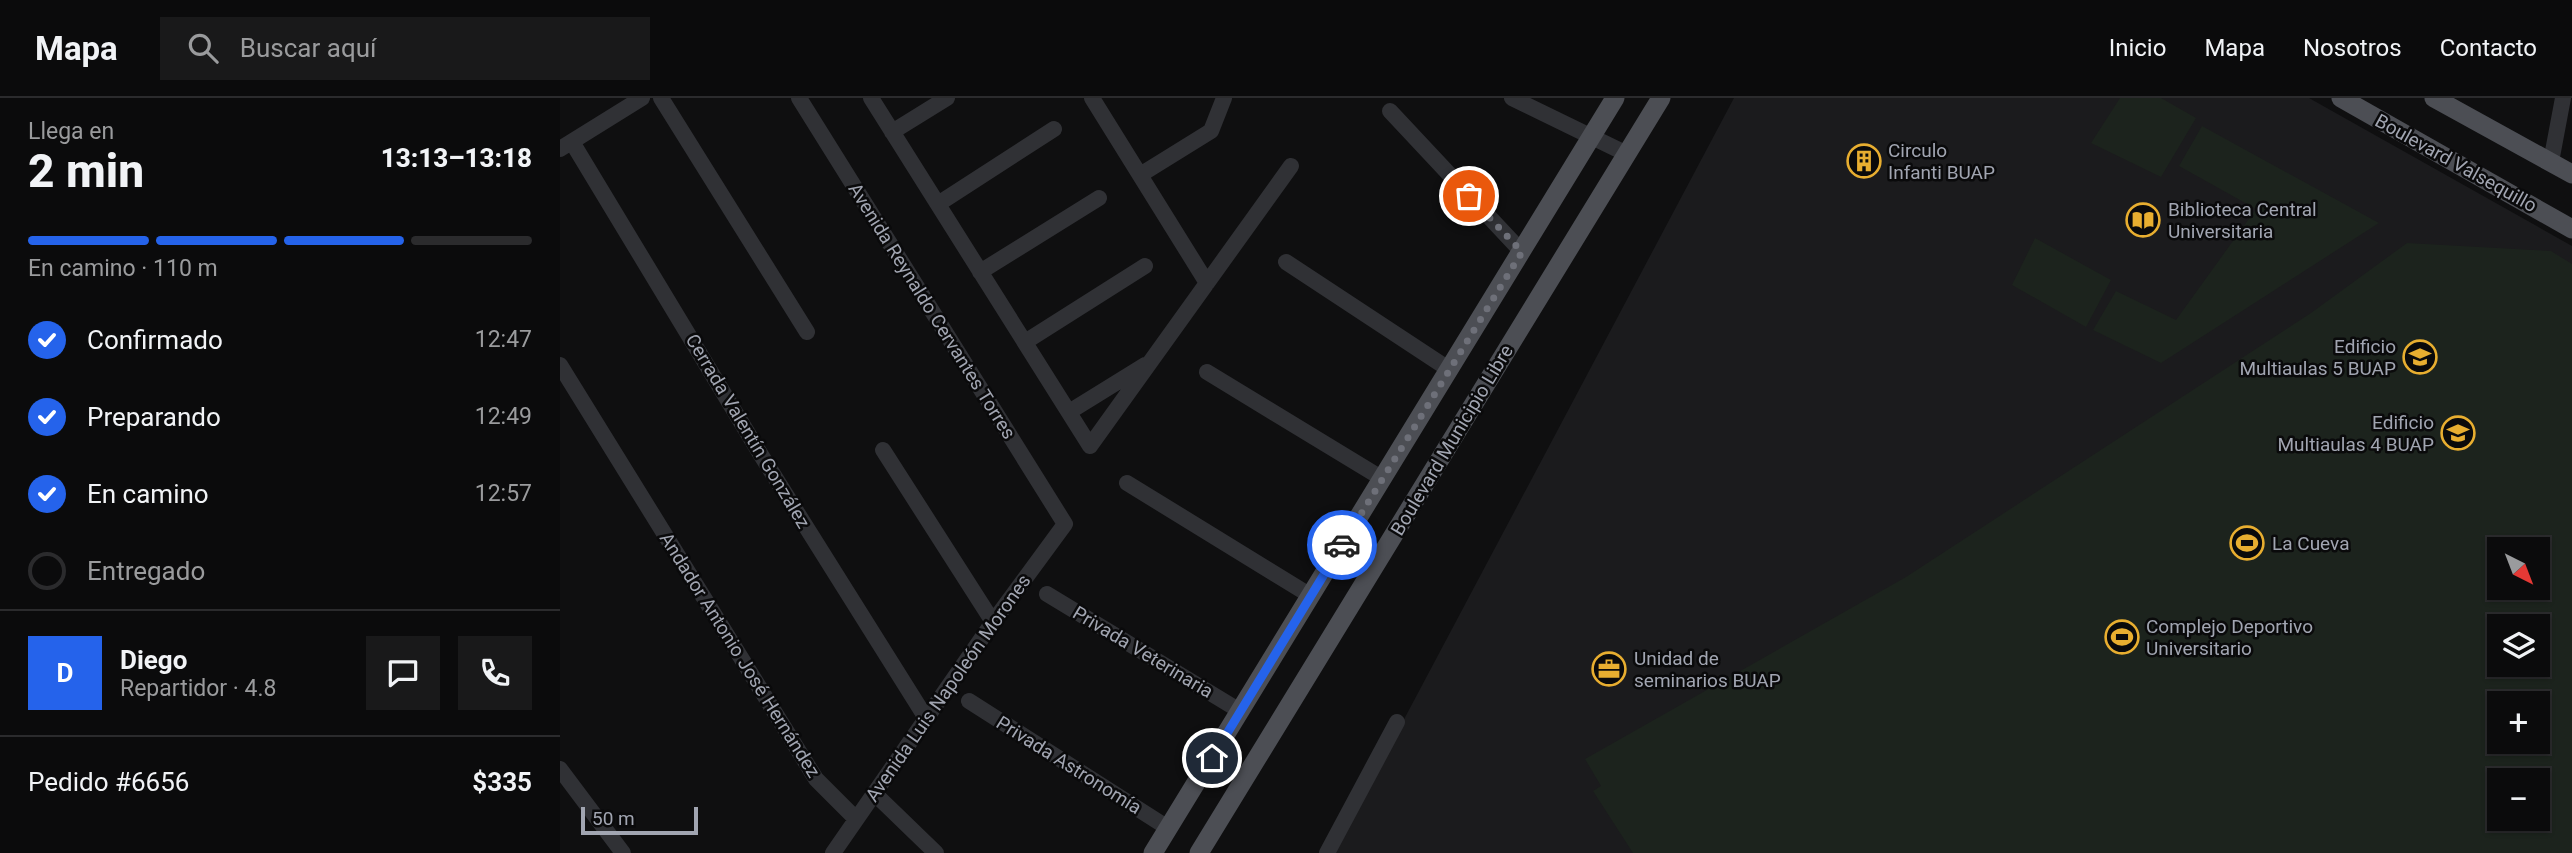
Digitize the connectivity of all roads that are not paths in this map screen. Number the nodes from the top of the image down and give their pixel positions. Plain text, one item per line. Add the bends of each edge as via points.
1 (642, 98) edge
2 (661, 98) edge
3 (799, 98) edge
4 (870, 98) edge
5 (947, 98) edge
6 (1224, 98) edge
7 (1512, 98) edge
8 (1615, 98) edge
9 (1661, 98) edge
10 (2341, 98) edge
11 (2434, 98) edge
12 (2563, 98) edge
13 (1097, 100) edge
14 (1543, 105) edge
15 (1390, 111) dead end
16 (1054, 129) dead end
17 (892, 132) junction
18 (1592, 136) junction
19 (566, 146) edge
20 (1627, 154) junction
21 (2551, 162) junction
22 (1291, 166) dead end
23 (2572, 174) edge
24 (1140, 175) junction
25 (1100, 198) dead end
26 (938, 204) junction
27 (2572, 229) edge
28 (1522, 252) junction
29 (1286, 262) dead end
30 (1145, 266) dead end
31 (980, 272) junction
32 (1207, 283) junction
33 (807, 332) dead end
34 (1025, 342) junction
35 (1150, 362) junction
36 (562, 369) edge
37 (1450, 370) junction
38 (1208, 372) dead end
39 (1069, 412) junction
40 (883, 450) dead end
41 (1383, 478) junction
42 (1127, 483) dead end
43 (1065, 524) joint
44 (1047, 594) dead end
45 (1311, 596) junction
46 (993, 622) junction
47 (969, 701) dead end
48 (1240, 711) junction
49 (926, 718) junction
50 (1397, 722) dead end
51 (560, 769) edge
52 (874, 793) junction
53 (856, 819) junction
54 (1168, 828) junction
55 (623, 853) edge
56 (833, 853) edge
57 (936, 853) edge
58 (1153, 853) edge
59 (1199, 853) edge
60 (1327, 853) edge

1 - 19 street
2 - 33 street
3 - 43 street, Avenida Reynaldo Cervantes Torres
4 - 17 street
5 - 17 street
6 - 24 street via 1211,131
7 - 14 street
8 - 18 main road, Boulevard Municipio Libre
9 - 20 main road, Boulevard Municipio Libre
10 - 27 main road, Boulevard Valsequillo
11 - 21 main road
12 - 21 street
13 - 24 street
14 - 18 street
15 - 28 street
16 - 26 street
17 - 26 street
18 - 20 street
18 - 28 main road, Boulevard Municipio Libre
19 - 49 street, Cerrada Valentín González
20 - 59 main road, Boulevard Municipio Libre
21 - 23 main road
22 - 32 street
24 - 32 street
25 - 31 street
26 - 31 street
28 - 37 main road, Boulevard Municipio Libre
29 - 37 street
30 - 34 street
31 - 34 street
32 - 35 street
34 - 39 street
35 - 39 street
35 - 39 street via 1090,446
36 - 53 street, Andador Antonio José Hernández via 816,779
37 - 41 main road, Boulevard Municipio Libre
38 - 41 street
40 - 46 street
41 - 45 main road, Boulevard Municipio Libre
42 - 45 street
43 - 46 street, Avenida Luis Napoleón Morones
44 - 48 street, Privada Veterinaria
45 - 48 main road, Boulevard Municipio Libre
46 - 49 street, Avenida Luis Napoleón Morones
47 - 54 street, Privada Astronomía
48 - 54 main road, Boulevard Municipio Libre
49 - 52 street, Avenida Luis Napoleón Morones
50 - 60 street
51 - 55 street
52 - 53 street, Avenida Luis Napoleón Morones
52 - 57 street
53 - 56 street, Avenida Luis Napoleón Morones
54 - 58 main road, Boulevard Municipio Libre

